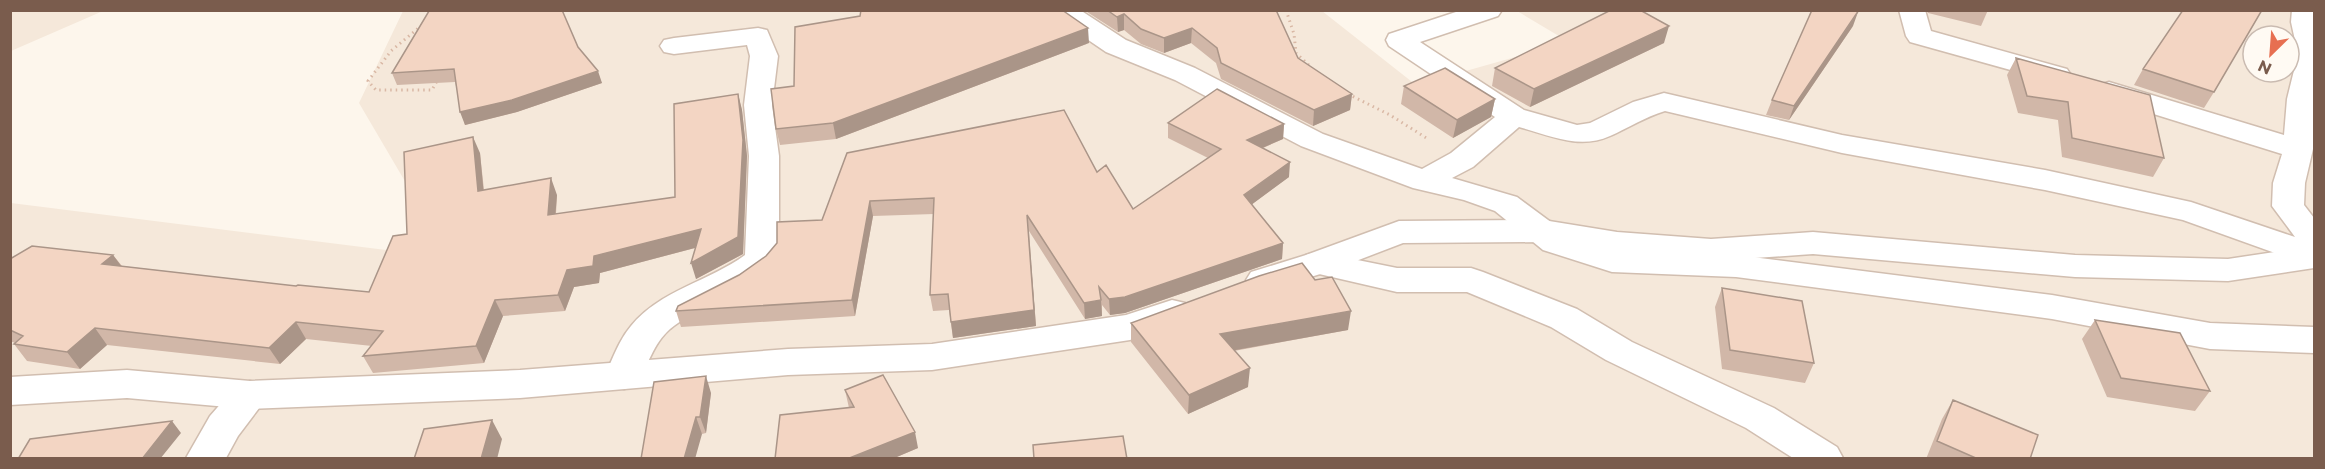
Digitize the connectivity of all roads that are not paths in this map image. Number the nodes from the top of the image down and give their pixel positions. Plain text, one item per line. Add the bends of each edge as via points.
1 (1062, 10) edge
2 (1488, 10) edge
3 (1912, 10) edge
4 (2305, 10) edge
5 (674, 46) dead end
6 (1514, 116) junction
7 (2298, 149) junction
8 (1424, 181) junction
9 (1543, 231) junction
10 (2314, 239) edge
11 (2314, 257) edge
12 (1318, 263) junction
13 (2314, 340) edge
14 (624, 375) junction
15 (10, 391) edge
16 (250, 395) junction
17 (206, 459) edge
18 (1823, 459) edge

1 - 8 street via 1116,46 1185,74 1312,140
2 - 6 street via 1399,40
3 - 7 street via 1919,36
4 - 7 street via 2312,54 2301,99
5 - 14 street via 758,36 764,56 758,105 764,156 762,260 747,273 668,312 644,334
6 - 8 street via 1462,160
6 - 11 street via 1576,134 1597,131 1664,102 1842,144 2044,180 2191,212
7 - 10 street via 2288,206
8 - 9 street via 1506,204
9 - 11 street via 1617,243 1712,250 1813,243 2075,266 2228,270
9 - 12 street via 1399,232
9 - 13 street via 1555,242 1612,261 1736,266 2052,308 2210,336
12 - 14 street via 1130,327 932,357 788,362
12 - 18 street via 1397,280 1471,280 1563,318 1618,351 1760,418
14 - 16 street via 520,384
15 - 16 street via 127,384
16 - 17 street via 224,426

